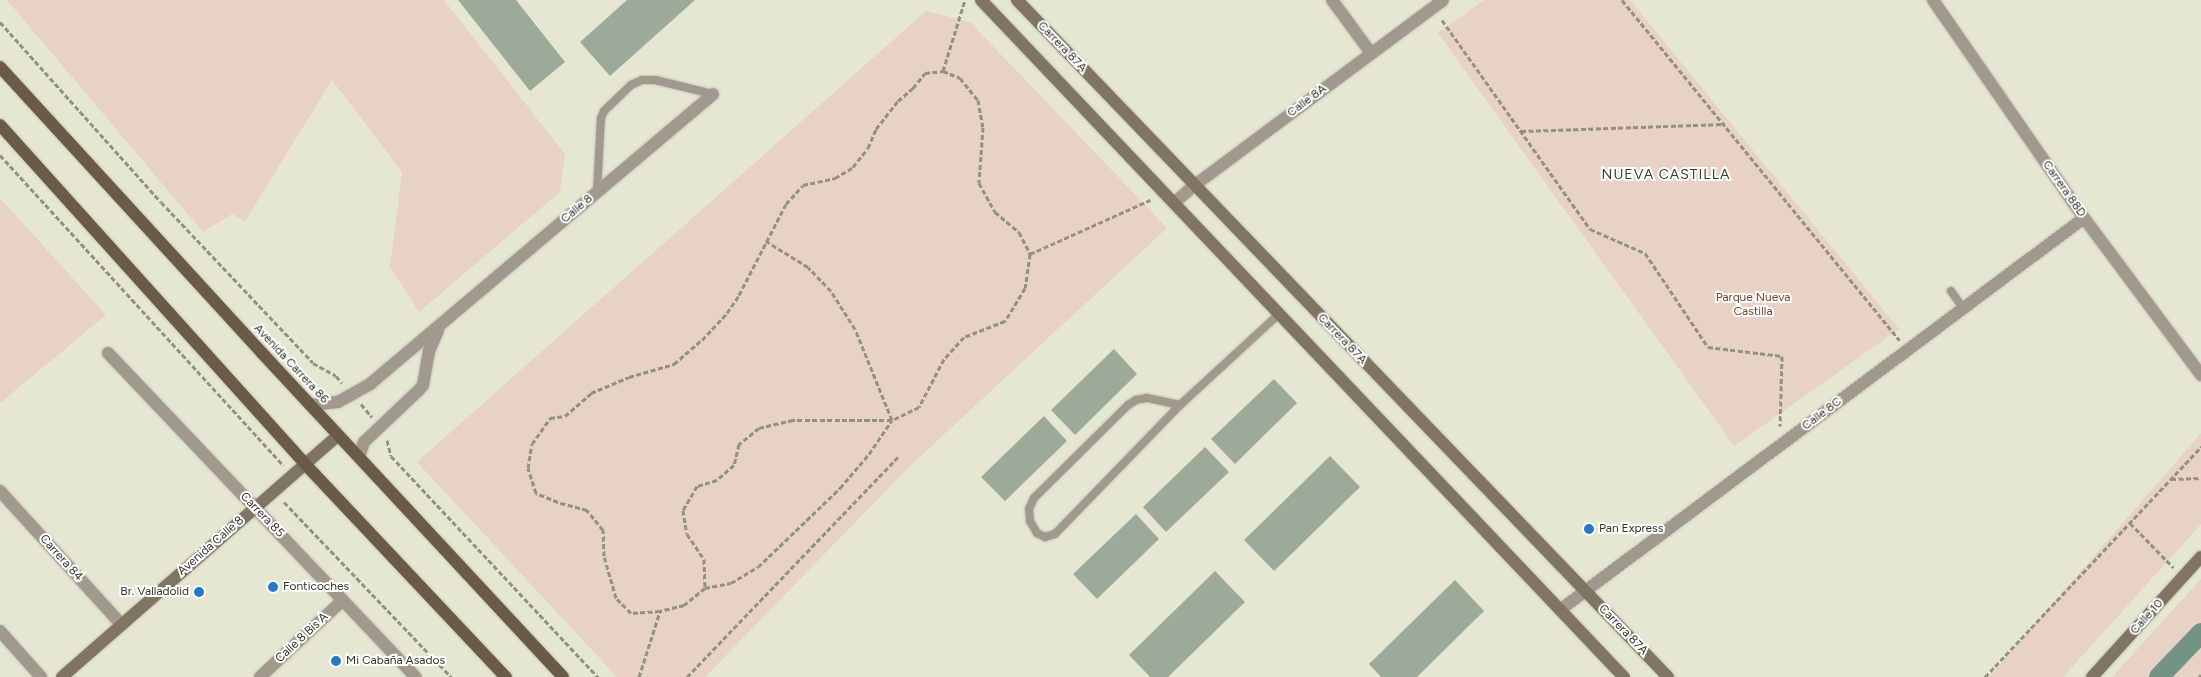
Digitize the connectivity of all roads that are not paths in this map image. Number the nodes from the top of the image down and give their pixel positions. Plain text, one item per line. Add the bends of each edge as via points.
1 (981, 0) edge
2 (1017, 0) edge
3 (1332, 0) edge
4 (1933, 0) edge
5 (1438, 4) edge
6 (1371, 53) junction
7 (0, 67) edge
8 (713, 94) joint
9 (0, 125) edge
10 (1195, 185) junction
11 (597, 192) junction
12 (1174, 203) junction
13 (2084, 218) junction
14 (1951, 291) dead end
15 (1964, 308) junction
16 (1279, 314) junction
17 (442, 324) junction
18 (108, 353) dead end
19 (2201, 375) edge
20 (310, 405) junction
21 (1180, 405) junction
22 (338, 435) junction
23 (359, 458) junction
24 (305, 464) junction
25 (0, 491) edge
26 (255, 508) junction
27 (2201, 557) edge
28 (1586, 591) junction
29 (343, 600) junction
30 (1560, 610) junction
31 (122, 625) junction
32 (0, 632) edge
33 (414, 676) edge
34 (41, 677) edge
35 (62, 677) edge
36 (260, 677) edge
37 (506, 677) edge
38 (563, 677) edge
39 (1624, 677) edge
40 (1668, 677) edge
41 (2092, 677) edge

1 - 12 street
2 - 10 street, Carrera 87A
3 - 6 street
4 - 13 street, Carrera 88D
5 - 6 street, Calle 8A
6 - 10 street, Calle 8A
7 - 20 main road, Avenida Carrera 86
8 - 11 street, Calle 8
8 - 11 lane via 655,80 642,80 631,85 601,118
9 - 24 main road
10 - 12 street, Calle 8A
10 - 28 street, Carrera 87A
11 - 17 street, Calle 8
12 - 16 street
13 - 15 street, Calle 8C
13 - 19 street, Carrera 88D
14 - 15 lane
15 - 28 street, Calle 8C
16 - 21 lane
16 - 30 street
17 - 20 street, Calle 8 via 353,395 330,404
17 - 23 street, Calle 8 via 429,351 423,384 364,442
18 - 26 street, Carrera 85
20 - 22 main road, Avenida Carrera 86
21 - 21 lane via 1147,398 1128,405 1034,498 1028,509 1037,533 1045,537 1055,534
22 - 23 main road, Avenida Carrera 86
22 - 24 street, Avenida Calle 8
23 - 38 main road, Avenida Carrera 86
24 - 26 street, Avenida Calle 8
24 - 37 main road
25 - 31 street, Carrera 84
26 - 29 street, Carrera 85
26 - 31 street, Avenida Calle 8
27 - 41 street, Calle 10
28 - 30 street, Calle 8C
28 - 40 street, Carrera 87A
29 - 33 street, Carrera 85
29 - 36 street, Calle 8 Bis A
30 - 39 street
31 - 35 street, Avenida Calle 8
32 - 34 street

